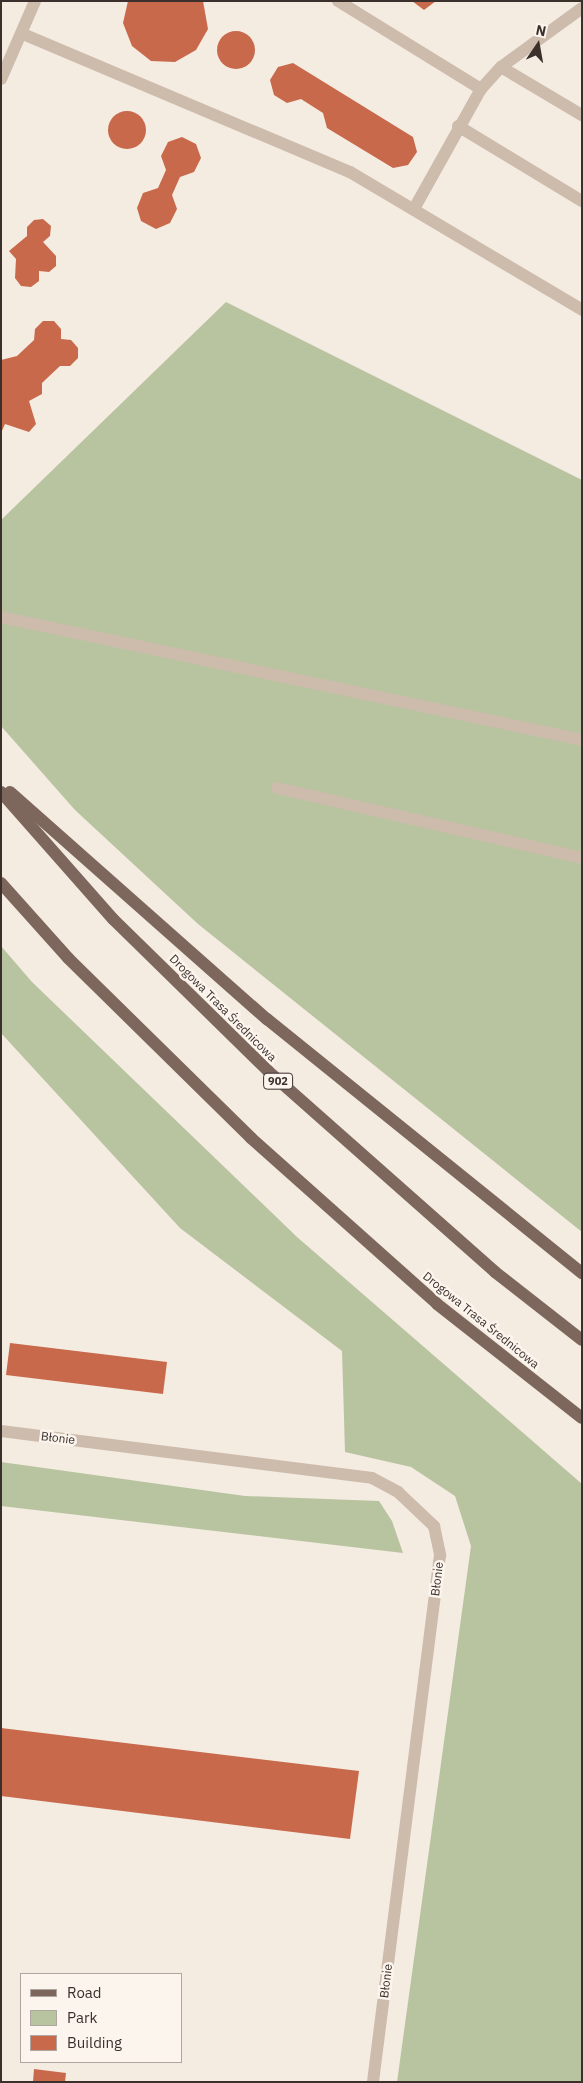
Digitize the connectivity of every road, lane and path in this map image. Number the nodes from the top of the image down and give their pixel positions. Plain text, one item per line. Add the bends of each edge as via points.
1 (35, 1) edge
2 (338, 1) edge
3 (580, 13) edge
4 (23, 34) junction
5 (501, 67) junction
6 (1, 79) edge
7 (481, 89) junction
8 (582, 116) edge
9 (458, 126) junction
10 (582, 201) edge
11 (414, 207) junction
12 (582, 310) edge
13 (1, 617) edge
14 (582, 740) edge
15 (1, 784) edge
16 (277, 788) dead end
17 (1, 792) edge
18 (582, 858) edge
19 (1, 883) edge
20 (582, 1273) edge
21 (582, 1340) edge
22 (582, 1418) edge
23 (1, 1431) edge
24 (373, 2082) edge

1 - 4 street
2 - 7 street
3 - 5 street
4 - 6 street
4 - 11 street via 350,172
5 - 7 street
5 - 8 street
7 - 9 street
9 - 10 street
9 - 11 street
11 - 12 street
13 - 14 street
15 - 20 main road via 267,1020
16 - 18 street
17 - 21 main road, Drogowa Trasa Średnicowa / 902 via 113,919 268,1072 495,1272
19 - 22 main road, Drogowa Trasa Średnicowa via 68,958 251,1138 437,1304
23 - 24 street, Błonie via 372,1478 398,1492 434,1526 440,1555

